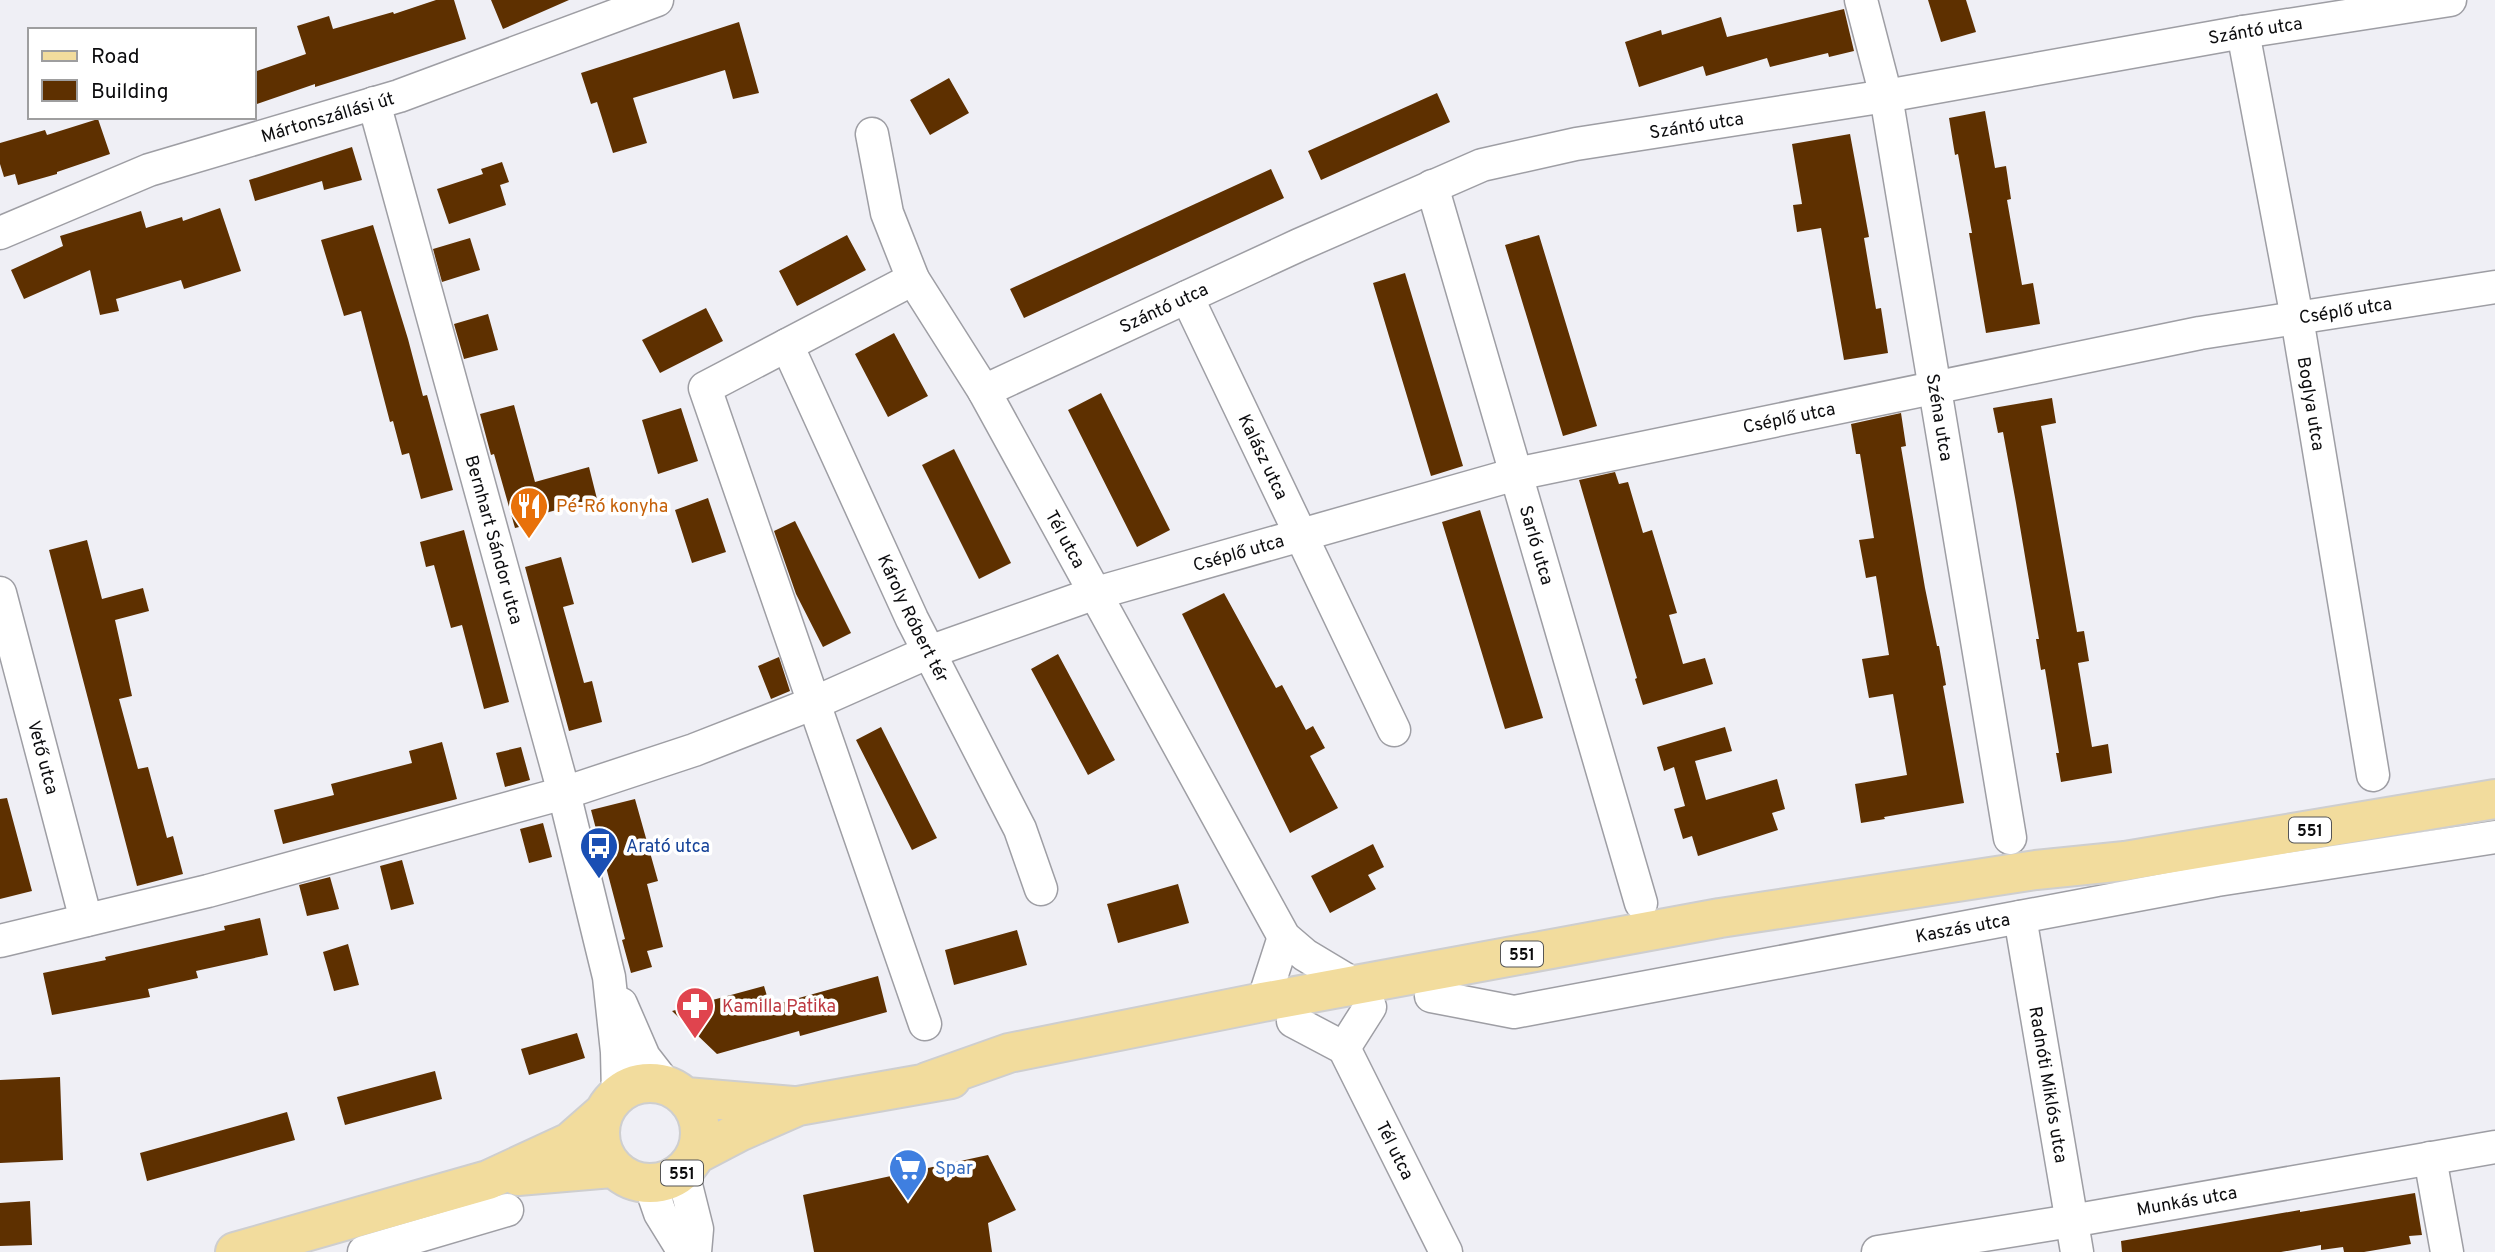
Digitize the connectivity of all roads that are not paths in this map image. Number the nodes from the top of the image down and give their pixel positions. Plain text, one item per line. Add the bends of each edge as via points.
1 (657, 0) edge
2 (1861, 0) edge
3 (2450, 0) edge
4 (2244, 33) junction
5 (1886, 96) junction
6 (374, 103) junction
7 (872, 134) dead end
8 (1432, 186) junction
9 (0, 233) edge
10 (913, 279) junction
11 (2495, 287) edge
12 (1187, 297) junction
13 (2297, 318) junction
14 (787, 345) junction
15 (1933, 388) junction
16 (984, 391) junction
17 (1516, 474) junction
18 (1301, 535) junction
19 (0, 593) edge
20 (1093, 594) junction
21 (929, 652) junction
22 (814, 703) junction
23 (1394, 730) dead end
24 (2373, 775) dead end
25 (564, 793) junction
26 (2495, 799) edge
27 (2495, 837) edge
28 (2010, 838) dead end
29 (2125, 861) junction
30 (1041, 890) dead end
31 (1641, 903) dead end
32 (2021, 917) junction
33 (86, 920) junction
34 (1284, 937) junction
35 (0, 941) edge
36 (609, 977) junction
37 (1363, 996) junction
38 (1431, 996) junction
39 (1278, 1012) junction
40 (925, 1024) dead end
41 (1344, 1048) junction
42 (675, 1091) junction
43 (610, 1103) junction
44 (798, 1106) junction
45 (2495, 1147) edge
46 (2430, 1158) junction
47 (612, 1168) junction
48 (677, 1170) junction
49 (497, 1195) junction
50 (2071, 1221) junction
51 (235, 1252) edge
52 (364, 1252) edge
53 (684, 1252) edge
54 (695, 1252) edge
55 (1446, 1252) edge
56 (1878, 1252) edge
57 (2077, 1252) edge
58 (2447, 1252) edge

1 - 6 street, Mártonszállási út
2 - 5 street, Széna utca
3 - 4 street, Szántó utca
4 - 5 street, Szántó utca
4 - 13 street, Boglya utca
5 - 8 street, Szántó utca via 1576,144 1482,164
5 - 15 street, Széna utca
6 - 9 street, Mártonszállási út via 149,170
6 - 25 street, Bernhart Sándor utca
7 - 10 street, Tél utca via 887,213
8 - 12 street, Szántó utca
8 - 17 street, Sarló utca
10 - 14 street
10 - 16 street, Tél utca
11 - 13 street, Cséplő utca
12 - 16 street, Szántó utca
12 - 18 street, Kalász utca
13 - 15 street, Cséplő utca via 2200,333
13 - 24 street, Boglya utca
14 - 21 street, Károly Róbert tér
14 - 22 street via 705,388
15 - 17 street, Cséplő utca
15 - 28 street, Széna utca
16 - 20 street, Tél utca
17 - 18 street, Cséplő utca
17 - 31 street, Sarló utca
18 - 20 street, Cséplő utca
18 - 23 street, Kalász utca
19 - 33 street, Vető utca
20 - 21 street
20 - 34 street, Tél utca
21 - 22 street
21 - 30 street, Károly Róbert tér via 1020,829
22 - 25 street via 694,750
22 - 40 street
25 - 33 street
25 - 36 street, Bernhart Sándor utca
26 - 29 main road, 551
27 - 32 street, Kaszás utca via 2217,880
29 - 37 main road, 551 via 1720,918
29 - 38 main road, 551 via 2041,885
32 - 38 street, Kaszás utca via 1514,1012
32 - 50 street, Radnóti Miklós utca
33 - 35 street
34 - 37 street, Tél utca
34 - 39 street
36 - 42 street, Bernhart Sándor utca via 644,1057
36 - 43 street, Bernhart Sándor utca via 617,1052
37 - 38 main road, 551
37 - 39 main road, 551
37 - 41 street
39 - 41 street
39 - 44 main road, 551 via 1009,1053 927,1082
41 - 55 street, Tél utca
42 - 43 main road, 551 via 640,1083
42 - 44 main road, 551
42 - 48 main road, 551 via 698,1114 701,1134
43 - 47 main road via 599,1132 602,1151
43 - 49 main road, 551 via 570,1142
44 - 48 main road, 551 via 741,1131
45 - 46 street, Munkás utca
46 - 50 street, Munkás utca
46 - 58 street
47 - 48 main road, 551 via 630,1180
47 - 49 main road, 551
48 - 53 street via 660,1213
48 - 54 street via 698,1228
49 - 51 main road, 551
49 - 52 street
50 - 56 street, Munkás utca
50 - 57 street, Radnóti Miklós utca

